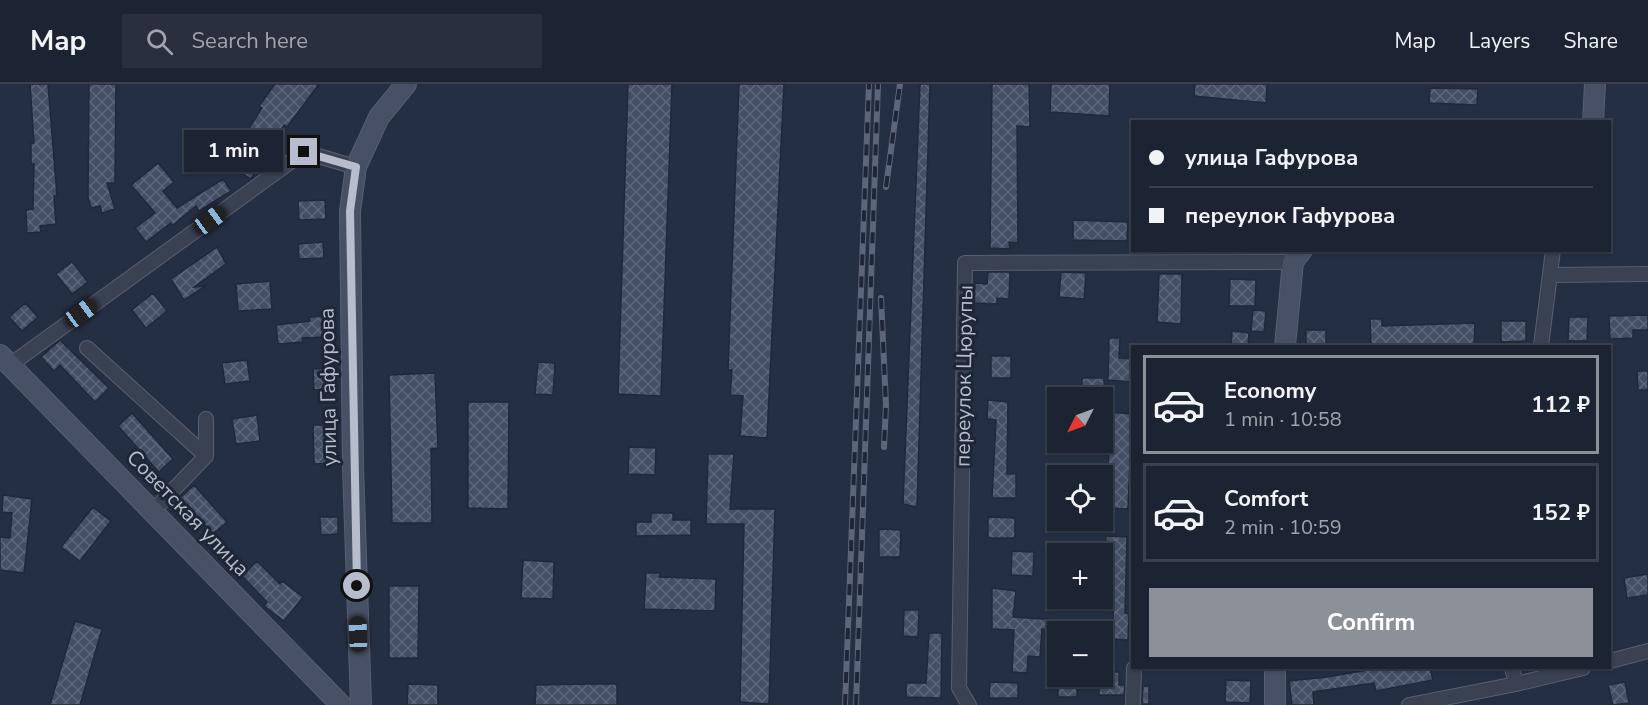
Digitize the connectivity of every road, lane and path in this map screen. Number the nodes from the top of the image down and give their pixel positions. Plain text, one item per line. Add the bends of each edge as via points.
1 (406, 84) edge
2 (1595, 84) edge
3 (1593, 120) edge
4 (356, 167) junction
5 (1553, 252) edge
6 (1297, 256) edge
7 (1648, 274) edge
8 (1550, 275) junction
9 (1285, 345) edge
10 (1541, 345) edge
11 (87, 348) dead end
12 (5, 360) edge
13 (206, 419) dead end
14 (206, 456) junction
15 (153, 511) junction
16 (1648, 651) edge
17 (1611, 661) edge
18 (1134, 669) edge
19 (1275, 669) edge
20 (1512, 669) edge
21 (1579, 669) edge
22 (1516, 684) junction
23 (341, 705) edge
24 (361, 705) edge
25 (969, 705) edge
26 (1133, 705) edge
27 (1275, 705) edge
28 (1409, 705) edge

1 - 4 street, улица Гафурова via 379,117
2 - 3 street
4 - 12 street via 304,152
4 - 24 street, улица Гафурова via 350,211
5 - 8 street
6 - 9 street
6 - 25 street, переулок Цюрупы via 965,263 959,688
7 - 8 street
8 - 10 street
11 - 14 street
12 - 15 street, Советская улица
13 - 14 street
14 - 15 street
15 - 23 street, Советская улица
16 - 17 street
18 - 26 street
19 - 27 street
20 - 22 street
21 - 22 street
22 - 28 street

